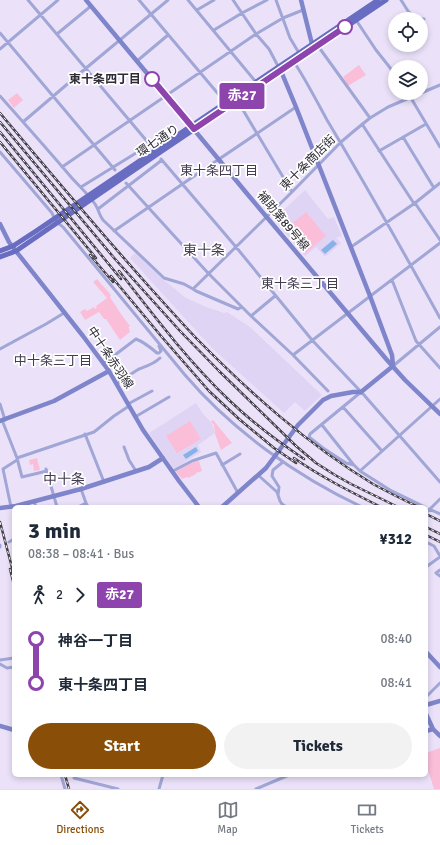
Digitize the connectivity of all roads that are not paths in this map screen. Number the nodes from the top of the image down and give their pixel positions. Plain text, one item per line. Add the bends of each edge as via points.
1 (28, 0) edge
2 (58, 0) edge
3 (86, 0) edge
4 (139, 0) edge
5 (168, 0) edge
6 (188, 0) edge
7 (214, 0) edge
8 (233, 0) edge
9 (267, 0) edge
10 (276, 0) edge
11 (301, 0) edge
12 (378, 0) edge
13 (386, 0) edge
14 (401, 0) edge
15 (91, 6) junction
16 (197, 10) junction
17 (303, 10) junction
18 (408, 12) edge
19 (242, 13) junction
20 (151, 14) junction
21 (40, 15) junction
22 (283, 18) junction
23 (356, 20) junction
24 (214, 30) junction
25 (0, 33) edge
26 (57, 34) junction
27 (256, 34) junction
28 (168, 35) junction
29 (120, 41) junction
30 (8, 42) junction
31 (312, 44) junction
32 (318, 46) junction
33 (0, 49) edge
34 (231, 52) junction
35 (299, 53) junction
36 (137, 61) junction
37 (294, 62) junction
38 (388, 65) edge
39 (85, 69) junction
40 (280, 69) junction
41 (200, 73) junction
42 (256, 82) junction
43 (440, 84) edge
44 (428, 89) edge
45 (0, 96) edge
46 (53, 96) junction
47 (166, 96) junction
48 (237, 100) junction
49 (404, 100) edge
50 (413, 100) edge
51 (225, 102) junction
52 (296, 107) junction
53 (370, 118) junction
54 (129, 121) junction
55 (23, 122) junction
56 (362, 124) junction
57 (426, 124) junction
58 (193, 128) junction
59 (256, 133) junction
60 (403, 137) junction
61 (341, 142) junction
62 (93, 146) junction
63 (440, 147) edge
64 (379, 151) junction
65 (0, 152) edge
66 (218, 159) junction
67 (318, 165) junction
68 (62, 167) junction
69 (114, 169) junction
70 (440, 183) edge
71 (127, 184) junction
72 (182, 184) junction
73 (81, 187) junction
74 (434, 188) junction
75 (292, 192) junction
76 (415, 203) junction
77 (148, 207) junction
78 (98, 209) junction
79 (266, 217) junction
80 (386, 223) junction
81 (0, 224) edge
82 (114, 231) junction
83 (440, 240) edge
84 (440, 243) edge
85 (350, 247) junction
86 (236, 248) junction
87 (14, 249) junction
88 (0, 251) edge
89 (0, 257) edge
90 (411, 265) junction
91 (208, 273) junction
92 (392, 280) junction
93 (193, 289) junction
94 (275, 296) junction
95 (370, 296) junction
96 (242, 307) junction
97 (64, 313) junction
98 (347, 313) junction
99 (251, 316) junction
100 (440, 318) edge
101 (440, 327) edge
102 (156, 340) junction
103 (312, 340) junction
104 (418, 345) junction
105 (0, 349) edge
106 (293, 355) junction
107 (160, 358) dead end
108 (103, 364) junction
109 (393, 366) junction
110 (440, 368) edge
111 (109, 371) junction
112 (117, 384) junction
113 (152, 391) dead end
114 (328, 391) dead end
115 (361, 392) junction
116 (169, 397) dead end
117 (440, 399) edge
118 (0, 404) edge
119 (129, 405) junction
120 (432, 406) junction
121 (343, 407) junction
122 (440, 414) edge
123 (135, 417) junction
124 (2, 420) edge
125 (322, 425) junction
126 (85, 434) junction
127 (399, 435) junction
128 (124, 447) dead end
129 (382, 451) junction
130 (240, 454) dead end
131 (163, 458) junction
132 (17, 459) junction
133 (283, 462) junction
134 (222, 465) junction
135 (354, 465) junction
136 (136, 471) junction
137 (173, 471) junction
138 (360, 471) junction
139 (258, 475) junction
140 (104, 482) junction
141 (440, 482) edge
142 (81, 489) junction
143 (238, 493) junction
144 (278, 495) junction
145 (53, 496) junction
146 (440, 500) edge
147 (34, 502) junction
148 (22, 505) edge
149 (35, 505) edge
150 (56, 505) edge
151 (87, 505) edge
152 (198, 505) edge
153 (224, 505) edge
154 (283, 505) edge
155 (358, 505) edge
156 (421, 505) edge
157 (428, 507) edge
158 (0, 508) edge
159 (11, 508) joint
160 (428, 508) edge
161 (440, 514) edge
162 (12, 540) edge
163 (9, 542) dead end
164 (428, 543) edge
165 (440, 556) edge
166 (428, 566) edge
167 (440, 570) edge
168 (440, 576) edge
169 (428, 654) edge
170 (12, 658) edge
171 (0, 660) edge
172 (0, 664) edge
173 (12, 667) edge
174 (440, 667) edge
175 (440, 683) edge
176 (430, 693) edge
177 (440, 701) edge
178 (428, 705) edge
179 (428, 718) edge
180 (0, 726) edge
181 (12, 729) edge
182 (433, 729) junction
183 (428, 730) edge
184 (440, 736) edge
185 (62, 777) edge
186 (162, 777) edge
187 (284, 777) edge
188 (74, 778) dead end
189 (65, 789) edge
190 (118, 789) edge
191 (159, 789) edge
192 (256, 789) edge

1 - 21 street
2 - 21 street
3 - 15 street, 補助第89号線
4 - 20 street
5 - 20 street
6 - 16 street
7 - 16 street
8 - 19 street
9 - 19 street
10 - 22 street
11 - 17 street
12 - 31 main road, 環七通り
13 - 23 main road, 環七通り
14 - 18 street
15 - 26 street
15 - 29 street, 補助第89号線
16 - 24 street
17 - 22 street
17 - 31 street
19 - 24 street
19 - 27 street
20 - 28 street
20 - 29 street
21 - 26 street
21 - 30 street
22 - 27 street
22 - 35 street
23 - 32 main road, 環七通り
23 - 38 street
24 - 34 street
25 - 30 street
26 - 39 street
27 - 34 street
27 - 40 street via 269,49
28 - 36 street
28 - 41 street
29 - 36 street, 補助第89号線
29 - 39 street
30 - 33 street
30 - 46 street
31 - 35 main road, 環七通り
32 - 37 main road, 環七通り
32 - 53 street
34 - 41 street
34 - 42 street
35 - 40 main road, 環七通り
36 - 47 street, 補助第89号線
37 - 40 main road, 環七通り
37 - 61 street
39 - 46 street
39 - 54 street
40 - 42 main road, 環七通り
40 - 48 main road, 環七通り
40 - 52 street
41 - 47 street
41 - 51 street
42 - 51 main road, 環七通り
43 - 44 street, 東十条商店街
45 - 55 street
46 - 55 street
46 - 62 street
47 - 54 street
47 - 58 street, 補助第89号線
48 - 58 main road, 環七通り
48 - 59 street
49 - 53 street, 東十条商店街
50 - 57 street
51 - 58 main road, 環七通り
52 - 59 street
52 - 67 street
53 - 56 street, 東十条商店街
54 - 62 street
54 - 69 street via 150,145
55 - 68 street
56 - 61 street, 東十条商店街
56 - 64 street
57 - 60 street
57 - 63 street
58 - 66 street, 補助第89号線
58 - 87 main road, 環七通り
59 - 66 street
59 - 75 street
60 - 64 street
60 - 74 street
61 - 67 street, 東十条商店街
61 - 80 street
62 - 68 street
62 - 69 street
64 - 76 street
65 - 102 street
66 - 72 street
66 - 79 street, 補助第89号線
67 - 75 street, 東十条商店街
67 - 85 street
68 - 73 street
69 - 73 street
70 - 74 street
71 - 72 street via 162,160
71 - 77 street
71 - 78 street
72 - 77 street
72 - 86 street
73 - 78 street
74 - 76 street
75 - 79 street, 東十条商店街
76 - 80 street
76 - 83 street
77 - 82 street
77 - 91 street
78 - 82 street via 101,217
79 - 86 street, 東十条商店街
79 - 98 street, 補助第89号線
80 - 85 street
80 - 90 street
81 - 87 street, 中十条赤羽線
82 - 93 street via 164,278
84 - 90 street
85 - 95 street
86 - 91 street, 東十条商店街
86 - 94 street
87 - 88 main road, 環七通り
87 - 89 main road, 環七通り
87 - 97 street, 中十条赤羽線
90 - 92 street
90 - 100 street
91 - 93 street, 東十条商店街
91 - 96 street
92 - 95 street
92 - 104 street
93 - 96 street via 238,309
94 - 99 street
94 - 103 street
95 - 98 street
95 - 109 street via 392,355
96 - 99 street
97 - 105 street
97 - 108 street, 中十条赤羽線
98 - 103 street
98 - 109 street, 補助第89号線
99 - 106 street
101 - 104 street
102 - 108 street via 161,351 159,353 136,339
102 - 133 street via 210,402 237,427
103 - 106 street
103 - 115 street
104 - 109 street
104 - 110 street
106 - 114 street
107 - 112 street
108 - 111 street, 中十条赤羽線
109 - 115 street
109 - 120 street, 補助第89号線
111 - 112 street, 中十条赤羽線
111 - 124 street via 54,401
112 - 119 street, 中十条赤羽線
113 - 119 street
115 - 121 street
115 - 127 street
115 - 139 street via 331,396 319,404 298,425
116 - 123 street
117 - 120 street
118 - 124 street
119 - 123 street, 中十条赤羽線
119 - 126 street via 94,432
120 - 122 street, 補助第89号線
120 - 127 street
121 - 125 street
121 - 129 street
123 - 131 street, 中十条赤羽線
124 - 132 street
125 - 135 street
125 - 135 street via 309,437
126 - 132 street
126 - 140 street
127 - 129 street
127 - 141 street
128 - 136 street
129 - 138 street
130 - 134 street
131 - 136 street via 149,467
131 - 137 street, 中十条赤羽線
132 - 145 street via 22,477 46,470
132 - 159 street via 3,469
133 - 144 street via 272,474 279,487
133 - 155 street
134 - 137 street via 216,453
134 - 143 street
135 - 138 street
136 - 140 street
137 - 152 street, 中十条赤羽線
138 - 156 street
139 - 143 street
139 - 144 street
140 - 142 street
142 - 145 street
142 - 151 street
143 - 153 street
144 - 154 street
145 - 147 street
145 - 150 street
146 - 157 street
147 - 148 street
147 - 149 street
158 - 159 street
160 - 161 street
162 - 163 street
164 - 165 street via 434,546
165 - 166 street
167 - 168 street via 436,573
169 - 174 street
170 - 171 street
172 - 173 street via 7,668
175 - 176 street
177 - 178 street
179 - 182 street
180 - 181 street
182 - 183 street
182 - 184 street
185 - 189 street
186 - 191 street
187 - 192 street
188 - 190 street

